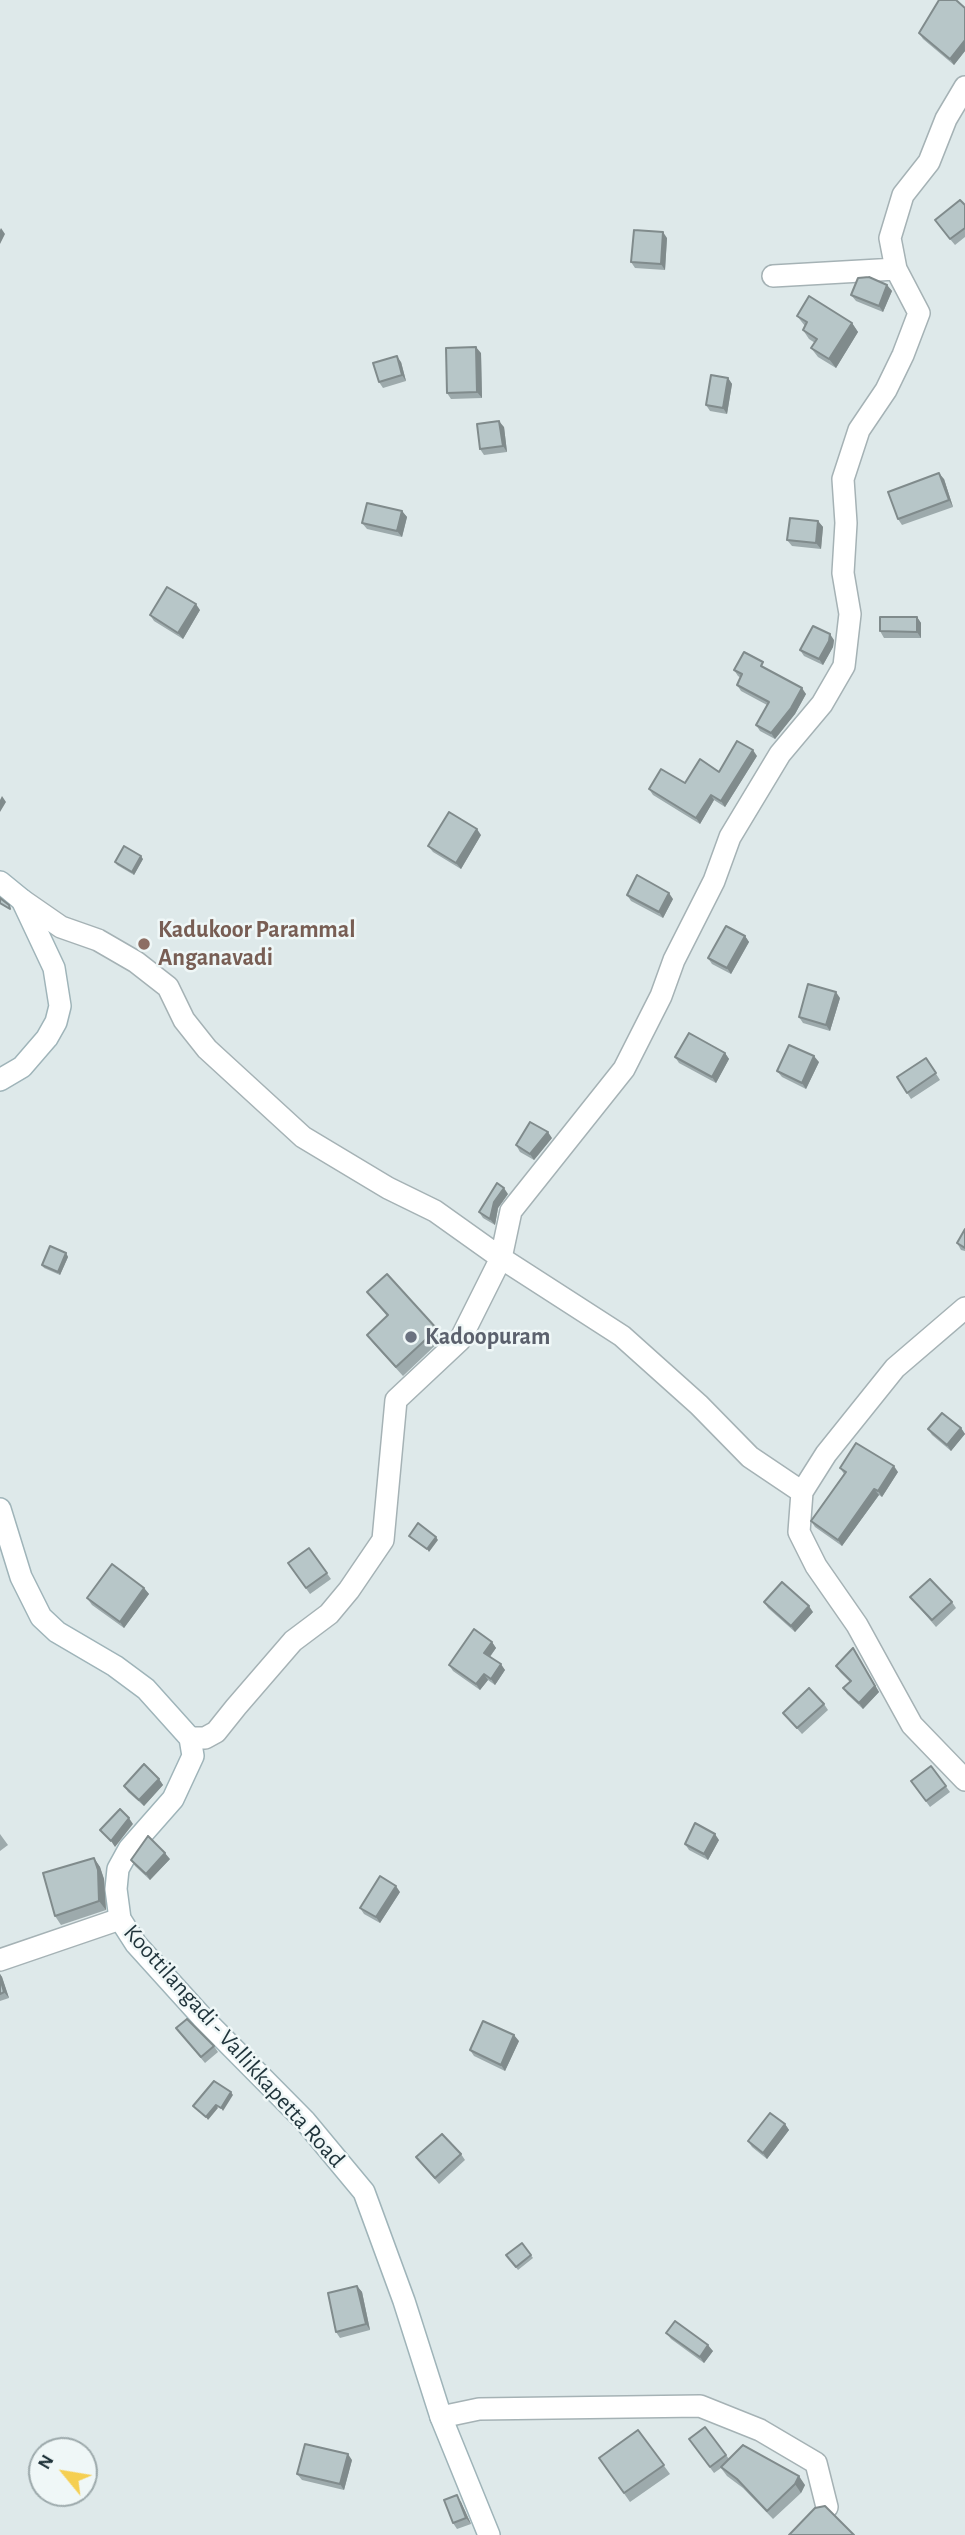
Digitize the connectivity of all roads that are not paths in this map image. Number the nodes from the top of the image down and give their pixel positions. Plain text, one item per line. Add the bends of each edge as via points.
1 (965, 87) edge
2 (896, 269) junction
3 (773, 276) dead end
4 (0, 882) edge
5 (22, 900) junction
6 (0, 1080) edge
7 (501, 1258) junction
8 (965, 1308) edge
9 (802, 1492) junction
10 (0, 1509) edge
11 (190, 1738) junction
12 (965, 1780) edge
13 (120, 1919) junction
14 (0, 1961) edge
15 (441, 2417) junction
16 (827, 2507) edge
17 (489, 2535) edge

1 - 2 street via 929,162 903,195 890,238
2 - 3 street
2 - 7 street via 919,313 886,390 859,430 843,480 843,573 850,614 844,666 822,704 780,754 730,837 714,881 624,1069 511,1211
4 - 5 street
5 - 6 street via 54,968 60,1006 47,1038 22,1067
5 - 7 street via 61,927 98,940 136,962 168,986 184,1020 207,1049 303,1137 435,1211
7 - 9 street via 622,1336 750,1457
7 - 11 street via 460,1340 396,1399 383,1540 329,1614 293,1642 216,1732
8 - 9 street via 895,1368 826,1454
9 - 12 street via 799,1532 816,1566 857,1625 912,1725
10 - 11 street via 21,1577 41,1617 146,1689
11 - 13 street, Koottilangadi - Vallikkapetta Road via 193,1756 179,1789 118,1869
13 - 14 street
13 - 15 street, Koottilangadi - Vallikkapetta Road via 136,1944 305,2121 363,2192
15 - 16 street via 479,2409 700,2406 760,2430 816,2463
15 - 17 street, Koottilangadi - Vallikkapetta Road

